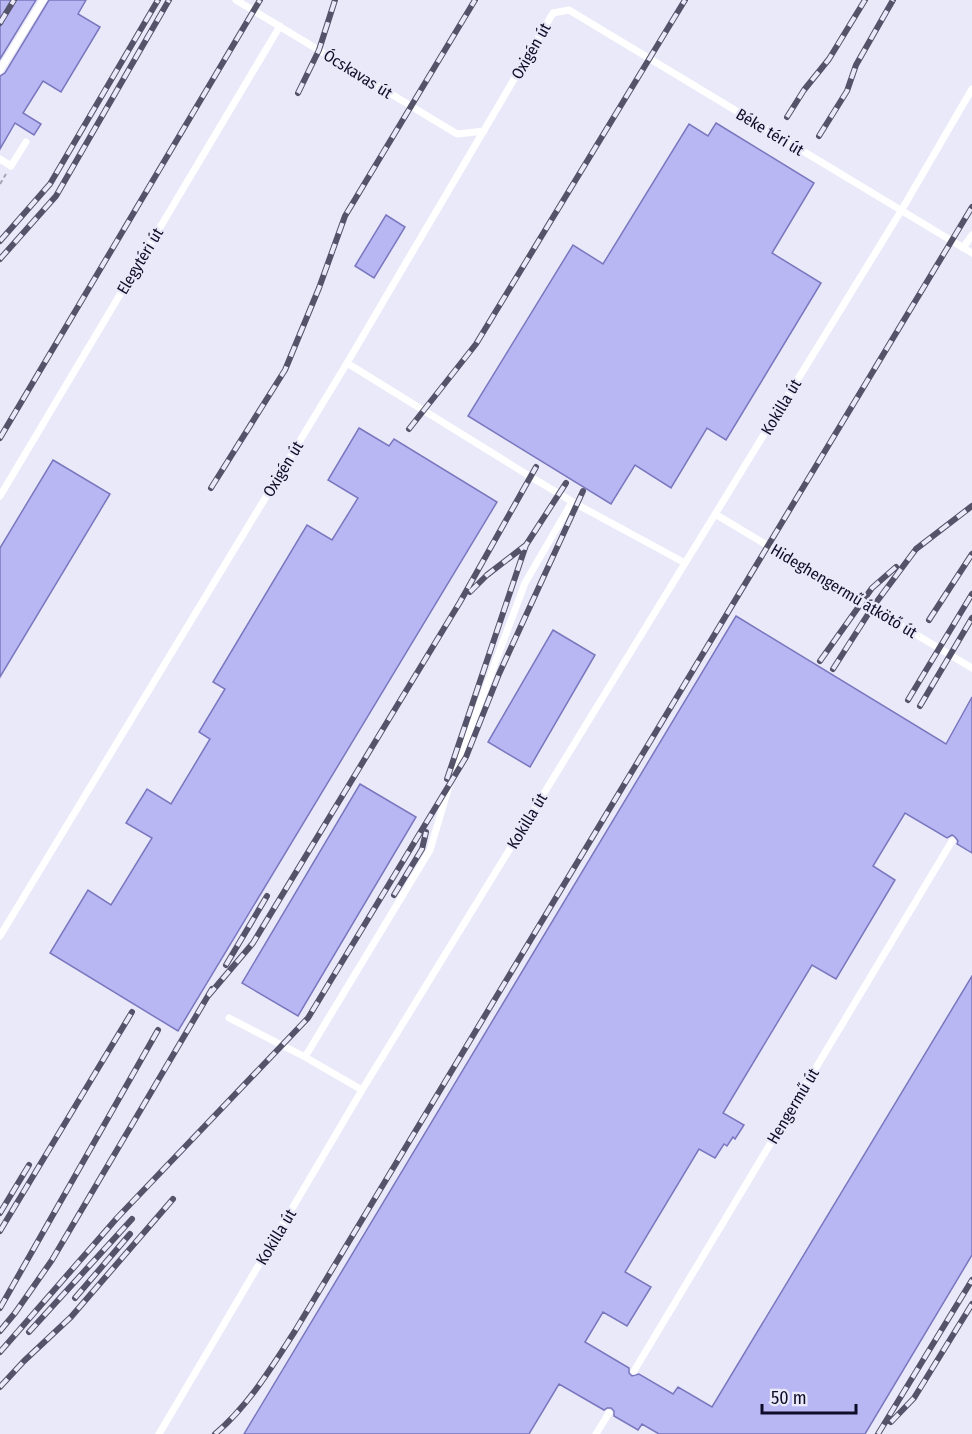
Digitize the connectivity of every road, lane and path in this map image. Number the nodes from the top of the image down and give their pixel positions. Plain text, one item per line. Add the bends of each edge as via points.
1 (43, 0) edge
2 (236, 0) edge
3 (569, 10) joint
4 (280, 26) junction
5 (0, 70) edge
6 (971, 92) edge
7 (484, 131) junction
8 (26, 142) dead end
9 (0, 159) edge
10 (901, 211) junction
11 (972, 235) edge
12 (963, 248) junction
13 (972, 253) edge
14 (347, 363) junction
15 (0, 496) edge
16 (572, 502) junction
17 (715, 514) junction
18 (685, 563) junction
19 (972, 668) edge
20 (952, 841) dead end
21 (0, 936) edge
22 (229, 1018) dead end
23 (305, 1057) junction
24 (362, 1090) junction
25 (634, 1371) dead end
26 (609, 1413) dead end
27 (159, 1434) edge
28 (596, 1434) edge

1 - 5 lane
2 - 4 lane, Ócskavas út
3 - 7 lane, Oxigén út via 553,13
3 - 10 lane, Béke téri út
4 - 7 lane, Ócskavas út via 457,134
4 - 15 lane, Elegytéri út
6 - 10 lane, Kokilla út
7 - 14 lane, Oxigén út
8 - 9 lane via 11,166
10 - 12 lane, Béke téri út
10 - 17 lane, Kokilla út
11 - 12 lane
12 - 13 lane, Béke téri út
14 - 16 lane
14 - 21 lane, Oxigén út
16 - 18 lane
16 - 23 lane via 525,583 449,786 430,850
17 - 18 lane, Kokilla út
17 - 19 lane, Hideghengermű átkötő út
18 - 24 lane, Kokilla út
20 - 25 lane, Hengermű út
22 - 23 lane
23 - 24 lane
24 - 27 lane, Kokilla út
26 - 28 lane

